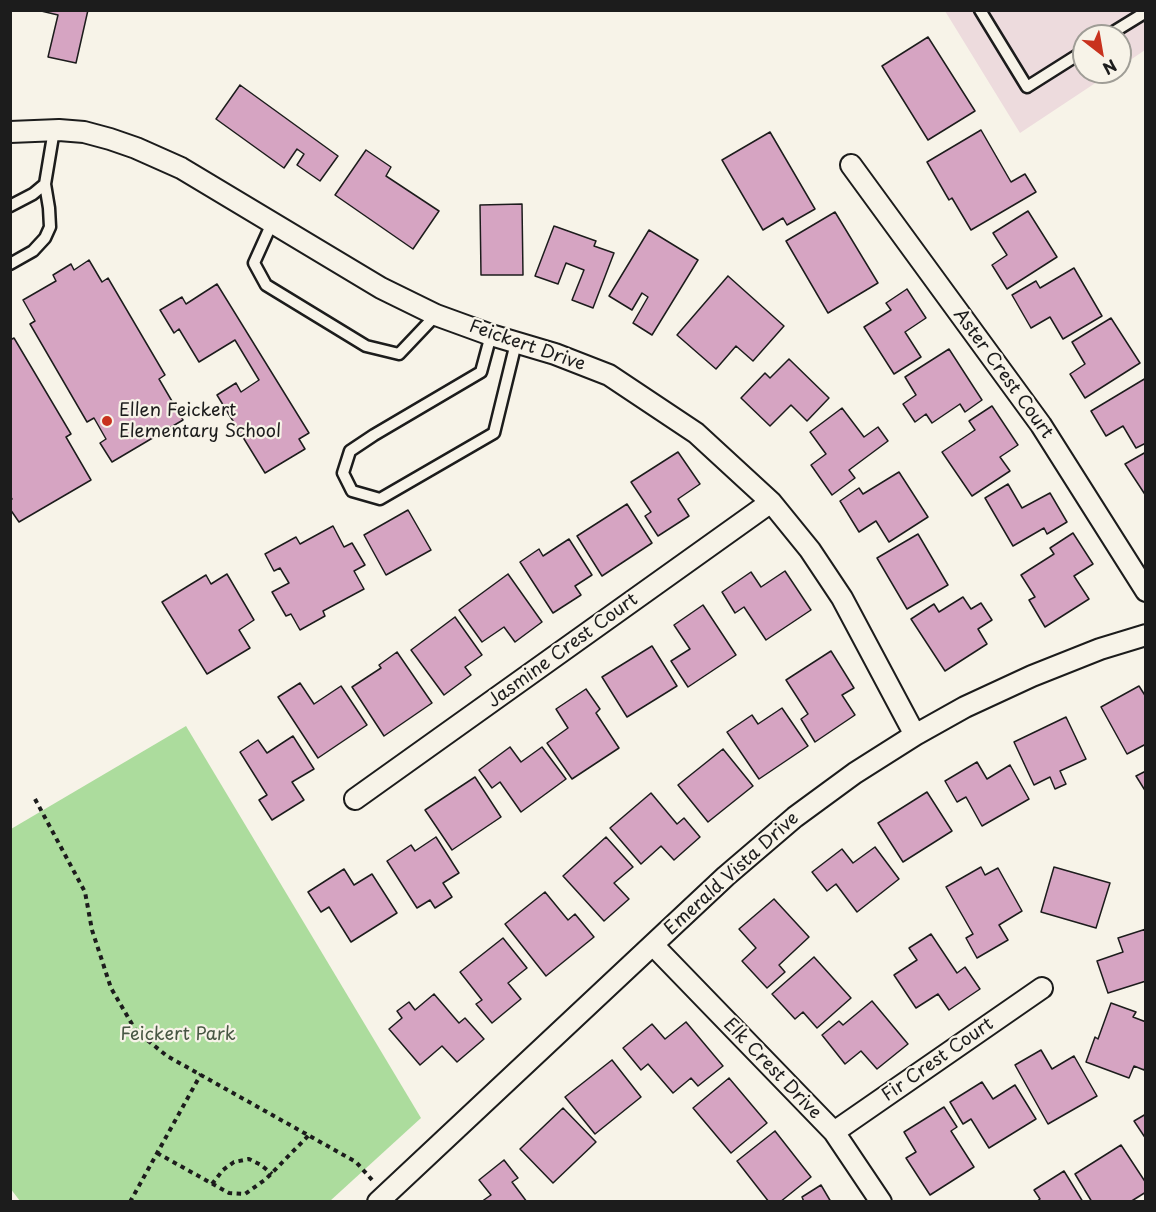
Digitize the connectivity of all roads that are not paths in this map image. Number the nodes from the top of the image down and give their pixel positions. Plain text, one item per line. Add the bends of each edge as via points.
1 (980, 10) edge
2 (1146, 12) edge
3 (1126, 24) edge
4 (1072, 59) edge
5 (54, 130) junction
6 (10, 132) edge
7 (851, 165) dead end
8 (45, 184) junction
9 (10, 206) edge
10 (272, 223) junction
11 (10, 264) edge
12 (436, 315) junction
13 (492, 335) junction
14 (516, 343) junction
15 (771, 502) junction
16 (1146, 591) edge
17 (1146, 635) edge
18 (915, 735) junction
19 (355, 800) dead end
20 (653, 945) junction
21 (1042, 988) dead end
22 (834, 1132) junction
23 (382, 1198) edge
24 (881, 1202) edge

1 - 4 lane via 1027,87
2 - 3 lane
5 - 6 street, Feickert Drive
5 - 8 lane
5 - 10 street, Feickert Drive via 84,132 143,151 181,168
7 - 16 street, Aster Crest Court via 1041,425
8 - 9 lane
8 - 11 lane via 50,227 33,251
10 - 12 street, Feickert Drive via 381,288
10 - 12 lane via 254,263 266,285 366,346 399,354
12 - 13 street, Feickert Drive
13 - 14 street, Feickert Drive
13 - 14 lane via 481,372 350,451 343,473 352,491 380,499 494,433
14 - 15 street, Feickert Drive via 609,375 696,433
15 - 18 street, Feickert Drive via 842,598
15 - 19 street, Jasmine Crest Court
17 - 18 street, Emerald Vista Drive via 1032,676
18 - 20 street, Emerald Vista Drive via 795,817
20 - 22 street, Elk Crest Drive
20 - 23 street, Emerald Vista Drive
21 - 22 street, Fir Crest Court
22 - 24 street, Elk Crest Drive

